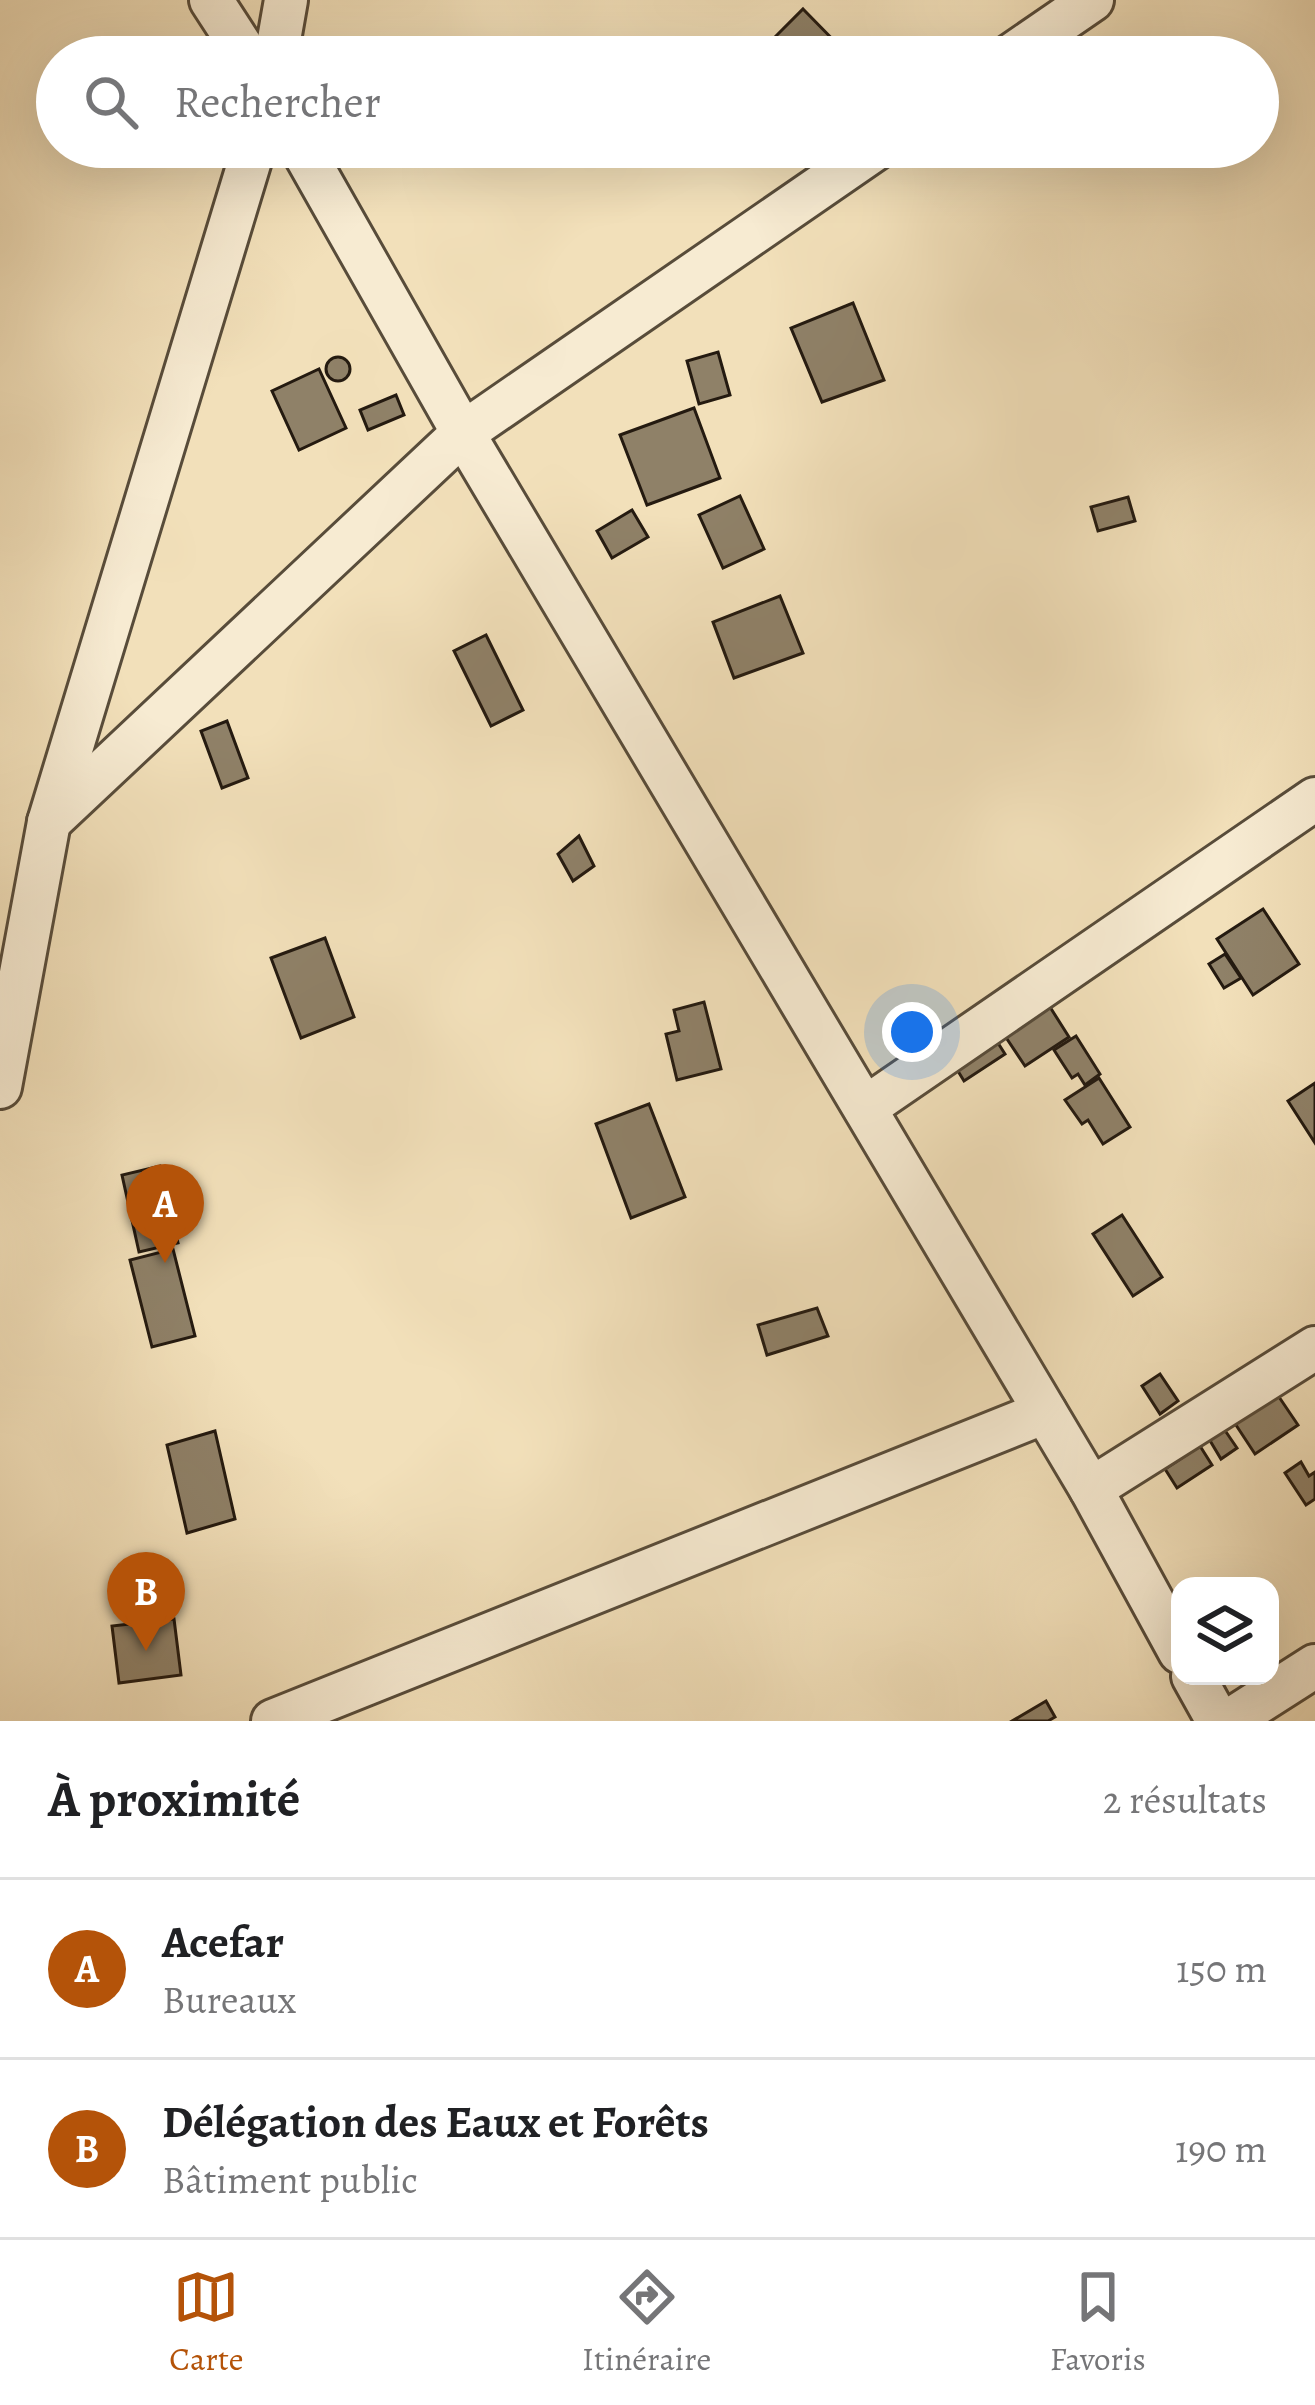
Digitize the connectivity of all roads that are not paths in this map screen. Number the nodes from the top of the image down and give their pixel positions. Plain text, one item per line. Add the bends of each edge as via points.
1 (211, 0) edge
2 (286, 0) edge
3 (1092, 0) edge
4 (234, 36) edge
5 (280, 36) edge
6 (1040, 36) edge
7 (248, 168) edge
8 (314, 168) edge
9 (848, 168) edge
10 (463, 433) junction
11 (1315, 800) edge
12 (49, 822) junction
13 (0, 1088) edge
14 (865, 1108) junction
15 (1315, 1348) edge
16 (1045, 1412) junction
17 (1090, 1490) junction
18 (1171, 1636) edge
19 (1315, 1666) edge
20 (1198, 1685) edge
21 (273, 1721) edge
22 (1218, 1721) edge
23 (1229, 1721) edge

1 - 4 street
2 - 5 street
3 - 6 street
7 - 12 street
8 - 10 street
9 - 10 street
10 - 12 street
10 - 14 street
11 - 14 street
12 - 13 street
14 - 16 street
15 - 17 street
16 - 17 street
16 - 21 street
17 - 18 street
19 - 23 street
20 - 22 street

